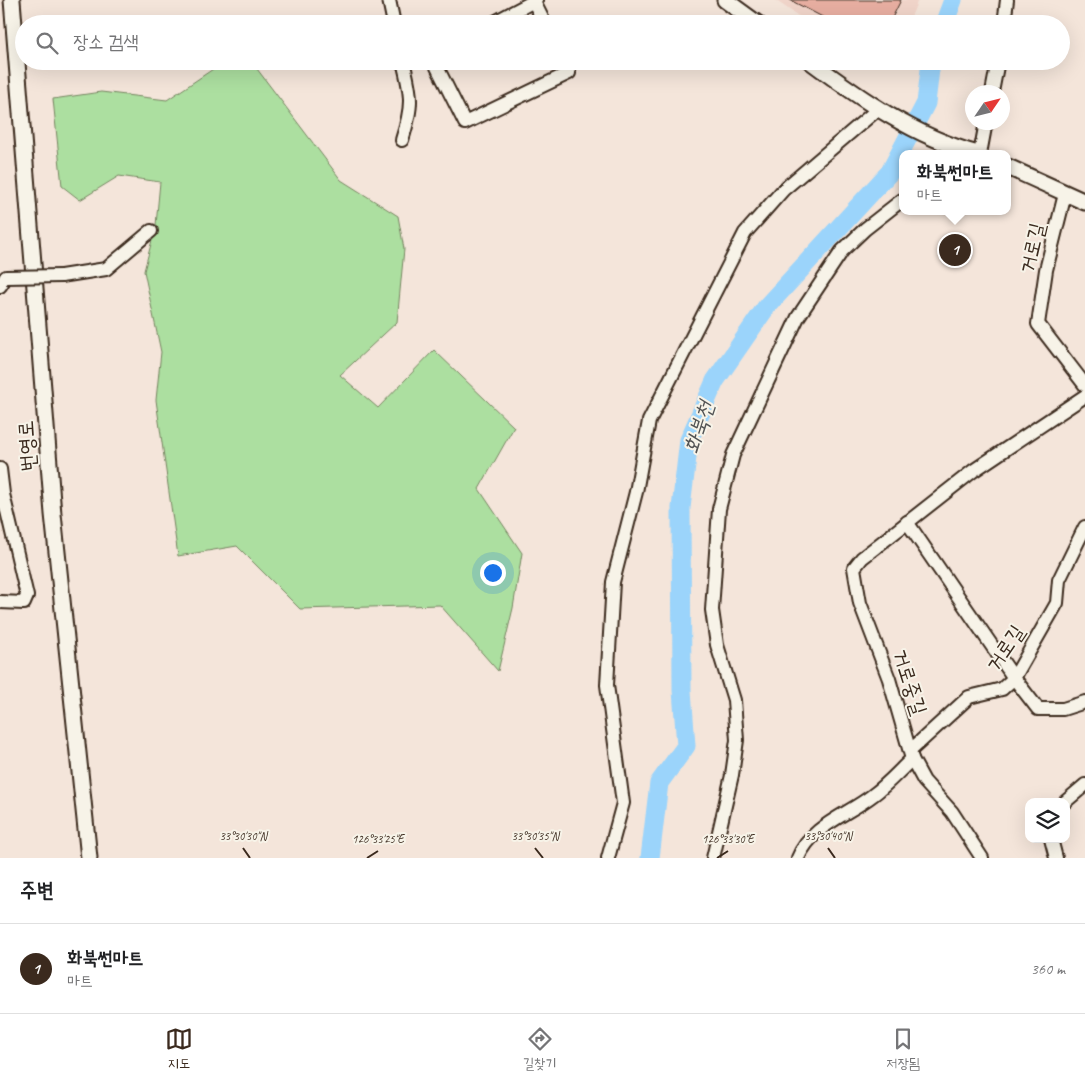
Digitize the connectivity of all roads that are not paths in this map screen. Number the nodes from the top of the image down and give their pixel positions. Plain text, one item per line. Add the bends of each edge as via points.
1 (12, 0) edge
2 (388, 0) edge
3 (725, 0) edge
4 (1007, 0) edge
5 (535, 1) edge
6 (392, 15) edge
7 (508, 15) edge
8 (541, 15) edge
9 (746, 15) edge
10 (1005, 15) edge
11 (15, 38) edge
12 (18, 70) edge
13 (405, 70) edge
14 (438, 70) edge
15 (568, 70) edge
16 (823, 70) edge
17 (996, 70) edge
18 (993, 85) edge
19 (882, 112) junction
20 (984, 130) edge
21 (402, 140) dead end
22 (954, 150) edge
23 (980, 150) edge
24 (1011, 168) edge
25 (1065, 194) junction
26 (899, 202) edge
27 (1085, 202) edge
28 (151, 231) dead end
29 (3, 282) edge
30 (1085, 385) edge
31 (1085, 396) edge
32 (0, 475) edge
33 (907, 522) junction
34 (1085, 527) edge
35 (0, 602) edge
36 (1014, 678) junction
37 (1085, 702) edge
38 (912, 754) junction
39 (1085, 785) edge
40 (1070, 798) edge
41 (87, 841) junction
42 (1052, 843) edge
43 (76, 858) edge
44 (89, 858) edge
45 (608, 858) edge
46 (713, 858) edge
47 (798, 858) edge
48 (982, 858) edge
49 (1056, 858) edge

1 - 11 main road, 번영로
2 - 6 street
3 - 9 main road
4 - 10 street
5 - 7 street
5 - 8 street
12 - 41 main road, 번영로 via 53,514
13 - 21 street via 411,94 409,118
14 - 15 street via 465,123 569,73
16 - 19 main road
17 - 18 street
19 - 22 main road
19 - 45 street via 783,190 745,233 649,421 636,492 613,582 607,685 623,803
20 - 23 street
24 - 25 main road
25 - 27 main road
25 - 30 street, 거로길 via 1046,270 1038,324
26 - 46 street via 842,251 803,310 734,455 719,510 712,610 717,645 734,700 737,740
28 - 29 street, bridge via 106,269
31 - 33 street, 거로중길 via 973,471
32 - 35 street via 27,596 24,603
33 - 36 street
33 - 38 street, 거로중길 via 854,568 860,603 889,679
34 - 36 street, 거로길 via 1060,580 1057,603
36 - 37 street via 1038,709 1063,709
36 - 38 street, 거로길 via 1002,689 969,697
38 - 47 street, 거로길 via 873,795 804,842
38 - 48 street, 거로중길 via 924,781 952,812
39 - 40 street
41 - 43 main road
41 - 44 main road, 번영로
42 - 49 street

